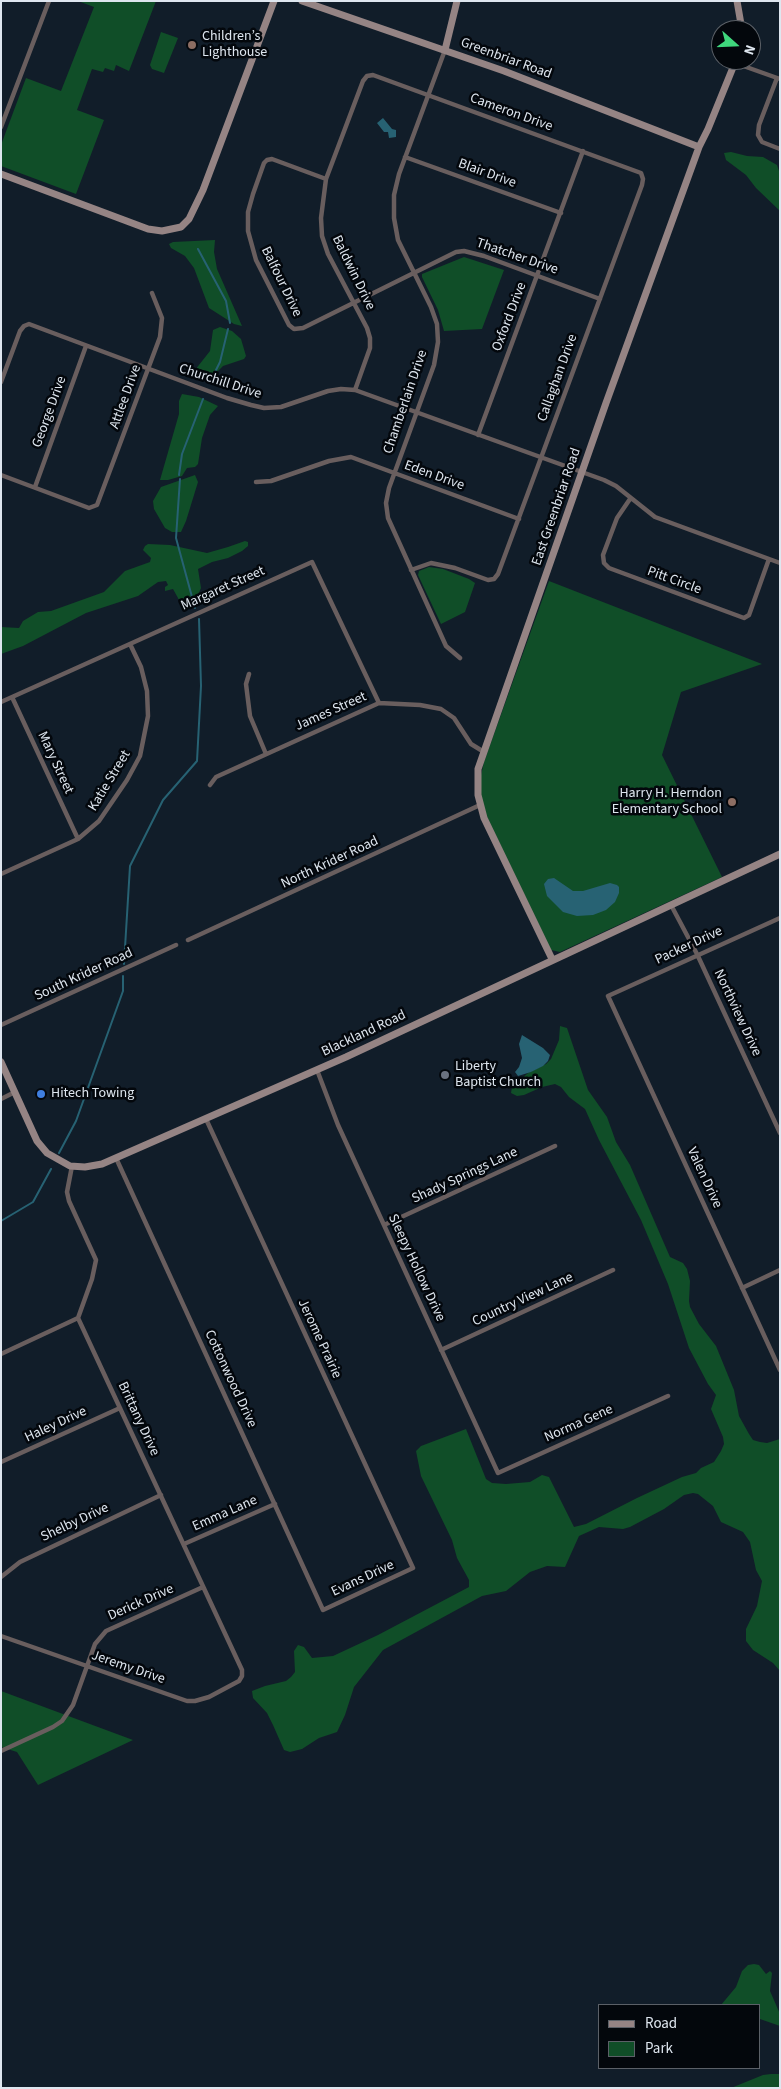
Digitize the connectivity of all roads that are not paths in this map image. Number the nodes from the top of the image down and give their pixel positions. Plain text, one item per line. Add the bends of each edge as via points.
1 (49, 1) edge
2 (274, 1) edge
3 (302, 1) edge
4 (457, 1) edge
5 (737, 1) edge
6 (742, 20) edge
7 (445, 50) junction
8 (732, 70) edge
9 (755, 70) edge
10 (365, 78) joint
11 (778, 79) edge
12 (428, 95) junction
13 (1, 127) edge
14 (699, 147) junction
15 (780, 149) edge
16 (583, 151) junction
17 (406, 157) junction
18 (1, 174) edge
19 (326, 179) junction
20 (643, 182) joint
21 (561, 213) junction
22 (413, 272) junction
23 (538, 276) junction
24 (152, 293) dead end
25 (600, 299) junction
26 (354, 303) junction
27 (294, 329) joint
28 (86, 346) junction
29 (148, 369) junction
30 (1, 382) edge
31 (355, 390) junction
32 (417, 412) junction
33 (478, 435) junction
34 (541, 458) junction
35 (394, 473) junction
36 (582, 473) junction
37 (1, 474) edge
38 (256, 482) dead end
39 (35, 487) junction
40 (630, 499) junction
41 (519, 519) junction
42 (769, 560) junction
43 (780, 563) edge
44 (411, 570) junction
45 (130, 644) junction
46 (460, 658) dead end
47 (249, 674) dead end
48 (12, 697) junction
49 (1, 702) edge
50 (379, 703) junction
51 (484, 752) junction
52 (266, 754) junction
53 (210, 785) dead end
54 (480, 805) junction
55 (78, 838) junction
56 (780, 854) edge
57 (1, 874) edge
58 (671, 905) junction
59 (780, 918) edge
60 (188, 940) dead end
61 (176, 946) dead end
62 (698, 954) junction
63 (552, 959) junction
64 (608, 996) joint
65 (1, 1026) edge
66 (1, 1062) edge
67 (317, 1070) junction
68 (15, 1092) junction
69 (1, 1099) edge
70 (206, 1119) junction
71 (780, 1133) edge
72 (555, 1146) dead end
73 (116, 1158) junction
74 (72, 1166) junction
75 (384, 1225) junction
76 (613, 1270) dead end
77 (780, 1270) edge
78 (742, 1288) junction
79 (78, 1318) junction
80 (442, 1350) junction
81 (1, 1354) edge
82 (780, 1370) edge
83 (668, 1396) dead end
84 (120, 1408) junction
85 (1, 1462) edge
86 (498, 1473) joint
87 (161, 1495) junction
88 (274, 1504) junction
89 (184, 1544) junction
90 (412, 1568) joint
91 (1, 1577) edge
92 (203, 1587) junction
93 (324, 1610) joint
94 (1, 1636) edge
95 (87, 1666) junction
96 (242, 1676) joint
97 (1, 1752) edge

1 - 13 street
2 - 18 street via 203,190 190,218 182,227 162,232 148,229
3 - 7 street, Greenbriar Road
4 - 7 street, Chamberlain Drive
5 - 6 street
7 - 12 street, Chamberlain Drive
7 - 14 street, Greenbriar Road
8 - 14 street, East Greenbriar Road
9 - 11 street
10 - 12 street, Cameron Drive via 373,75
10 - 19 street, Baldwin Drive
11 - 15 street via 758,135 762,142
12 - 16 street, Cameron Drive
12 - 17 street, Chamberlain Drive
14 - 36 street, East Greenbriar Road
16 - 20 street, Cameron Drive via 638,171
16 - 21 street, Oxford Drive
17 - 21 street, Blair Drive
17 - 22 street, Chamberlain Drive via 394,195 394,218 398,240
19 - 26 street, Baldwin Drive via 322,236
19 - 27 street, Balfour Drive via 267,160 248,212 248,231 256,260
20 - 25 street, Callaghan Drive
21 - 23 street, Oxford Drive
22 - 23 street, Thatcher Drive via 447,255 464,251
22 - 26 street, Thatcher Drive
22 - 32 street, Chamberlain Drive via 437,324 438,342 434,365
23 - 25 street, Thatcher Drive
23 - 33 street, Oxford Drive
24 - 29 street, Attlee Drive via 163,324
25 - 34 street, Callaghan Drive
26 - 27 street, Thatcher Drive via 300,330
26 - 31 street, Baldwin Drive via 370,338 370,348
28 - 29 street, Churchill Drive
28 - 30 street, Churchill Drive via 32,325 24,326
28 - 39 street, George Drive
29 - 31 street, Churchill Drive via 240,403 264,408 281,407 341,389
29 - 39 street, Attlee Drive via 98,503 89,508
31 - 32 street, Churchill Drive
32 - 33 street, Churchill Drive
32 - 35 street, Chamberlain Drive
33 - 34 street, Churchill Drive
34 - 36 street, Churchill Drive
34 - 41 street, Callaghan Drive
35 - 38 street, Eden Drive via 351,457 341,457 271,482
35 - 41 street, Eden Drive
35 - 44 street, Chamberlain Drive via 386,503 388,518
36 - 40 street, Churchill Drive via 607,481
36 - 51 street, East Greenbriar Road
37 - 39 street
40 - 42 street, Churchill Drive via 659,519
40 - 42 street, Pitt Circle via 617,518 603,555 609,568 744,618 749,615
41 - 44 street, Callaghan Drive via 498,574 491,580 444,564 431,563
42 - 43 street, Churchill Drive
44 - 46 street, Chamberlain Drive via 446,646
45 - 48 street, Margaret Street
45 - 50 street, Margaret Street via 312,562
45 - 55 street, Katie Street via 141,667 147,691 148,716 140,756 112,804 99,821
47 - 52 street via 246,689 250,716
48 - 49 street, Margaret Street
48 - 55 street, Mary Street
50 - 51 street, James Street via 420,704 441,709 454,718 472,744
50 - 52 street, James Street
51 - 54 street, East Greenbriar Road via 477,775
52 - 53 street, James Street via 216,777
54 - 60 street, North Krider Road
54 - 63 street, East Greenbriar Road
55 - 57 street, Katie Street
56 - 58 street, Blackland Road
58 - 62 street, Northview Drive
58 - 63 street, Blackland Road
59 - 62 street, Packer Drive
61 - 65 street, South Krider Road
62 - 64 street, Packer Drive
62 - 71 street, Northview Drive
63 - 67 street, Blackland Road
64 - 78 street, Valen Drive
66 - 68 street, Blackland Road
67 - 70 street, Blackland Road
67 - 75 street, Sleepy Hollow Drive via 338,1125
68 - 69 street
68 - 74 street, Blackland Road via 42,1148 53,1158
70 - 73 street, Blackland Road
70 - 90 street, Jerome Prairie
72 - 75 street, Shady Springs Lane
73 - 74 street, Blackland Road via 96,1166
73 - 88 street, Cottonwood Drive
74 - 79 street via 68,1201 96,1260
75 - 80 street, Sleepy Hollow Drive
76 - 80 street, Country View Lane
77 - 78 street
78 - 82 street, Valen Drive
79 - 81 street
79 - 84 street, Brittany Drive
80 - 86 street, Sleepy Hollow Drive
83 - 86 street, Norma Gene
84 - 85 street, Haley Drive
84 - 87 street, Brittany Drive
87 - 89 street, Brittany Drive
87 - 91 street, Shelby Drive via 20,1562
88 - 89 street, Emma Lane
88 - 93 street, Cottonwood Drive
89 - 92 street, Brittany Drive
90 - 93 street, Evans Drive
92 - 95 street, Derick Drive via 106,1631 95,1644
92 - 96 street, Brittany Drive
94 - 95 street, Jeremy Drive
95 - 96 street, Jeremy Drive via 195,1702 240,1682
95 - 97 street, Derick Drive via 73,1704 62,1721

